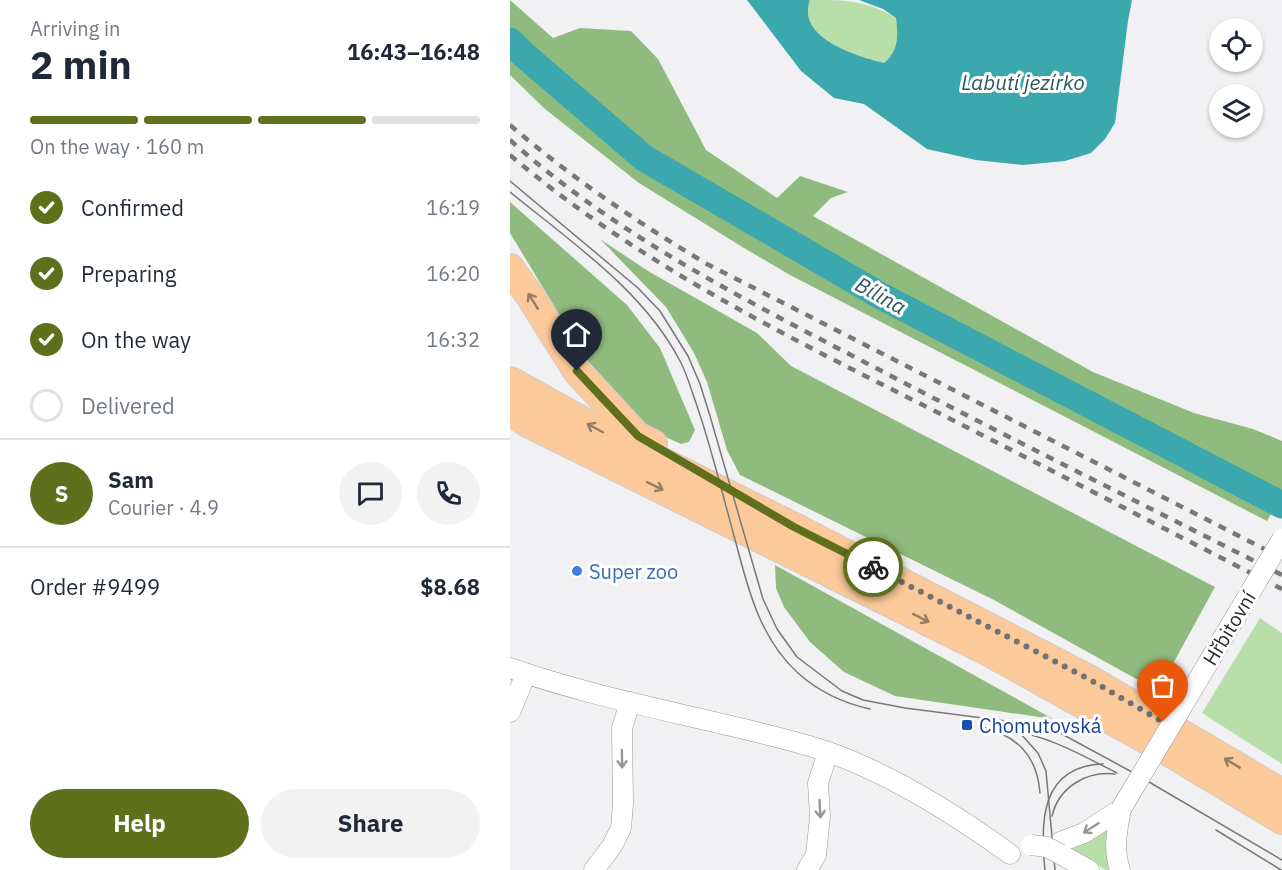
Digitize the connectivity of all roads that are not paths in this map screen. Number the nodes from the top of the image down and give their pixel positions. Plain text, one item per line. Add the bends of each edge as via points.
1 (510, 267) edge
2 (510, 381) edge
3 (516, 417) edge
4 (794, 527) junction
5 (1282, 539) edge
6 (518, 671) edge
7 (630, 702) junction
8 (510, 712) edge
9 (828, 752) junction
10 (1282, 794) edge
11 (1121, 809) junction
12 (1282, 820) edge
13 (1049, 847) junction
14 (1009, 862) edge
15 (594, 870) edge
16 (807, 870) edge
17 (1089, 870) edge
18 (1120, 870) edge

4 -> 1 highway via 638,436 577,371
4 -> 2 highway via 604,433
3 -> 12 highway via 987,651 1159,746
10 -> 4 highway via 1087,678
5 - 11 street, Hřbitovní, bridge
6 - 7 street
6 - 8 street
7 - 9 street
7 -> 15 street via 622,728 621,828
9 - 14 street via 879,773 970,825
9 -> 16 street via 818,783 816,855
11 -> 13 street via 1084,833
11 - 18 street via 1116,835
13 - 14 street via 1024,845
13 - 17 street

